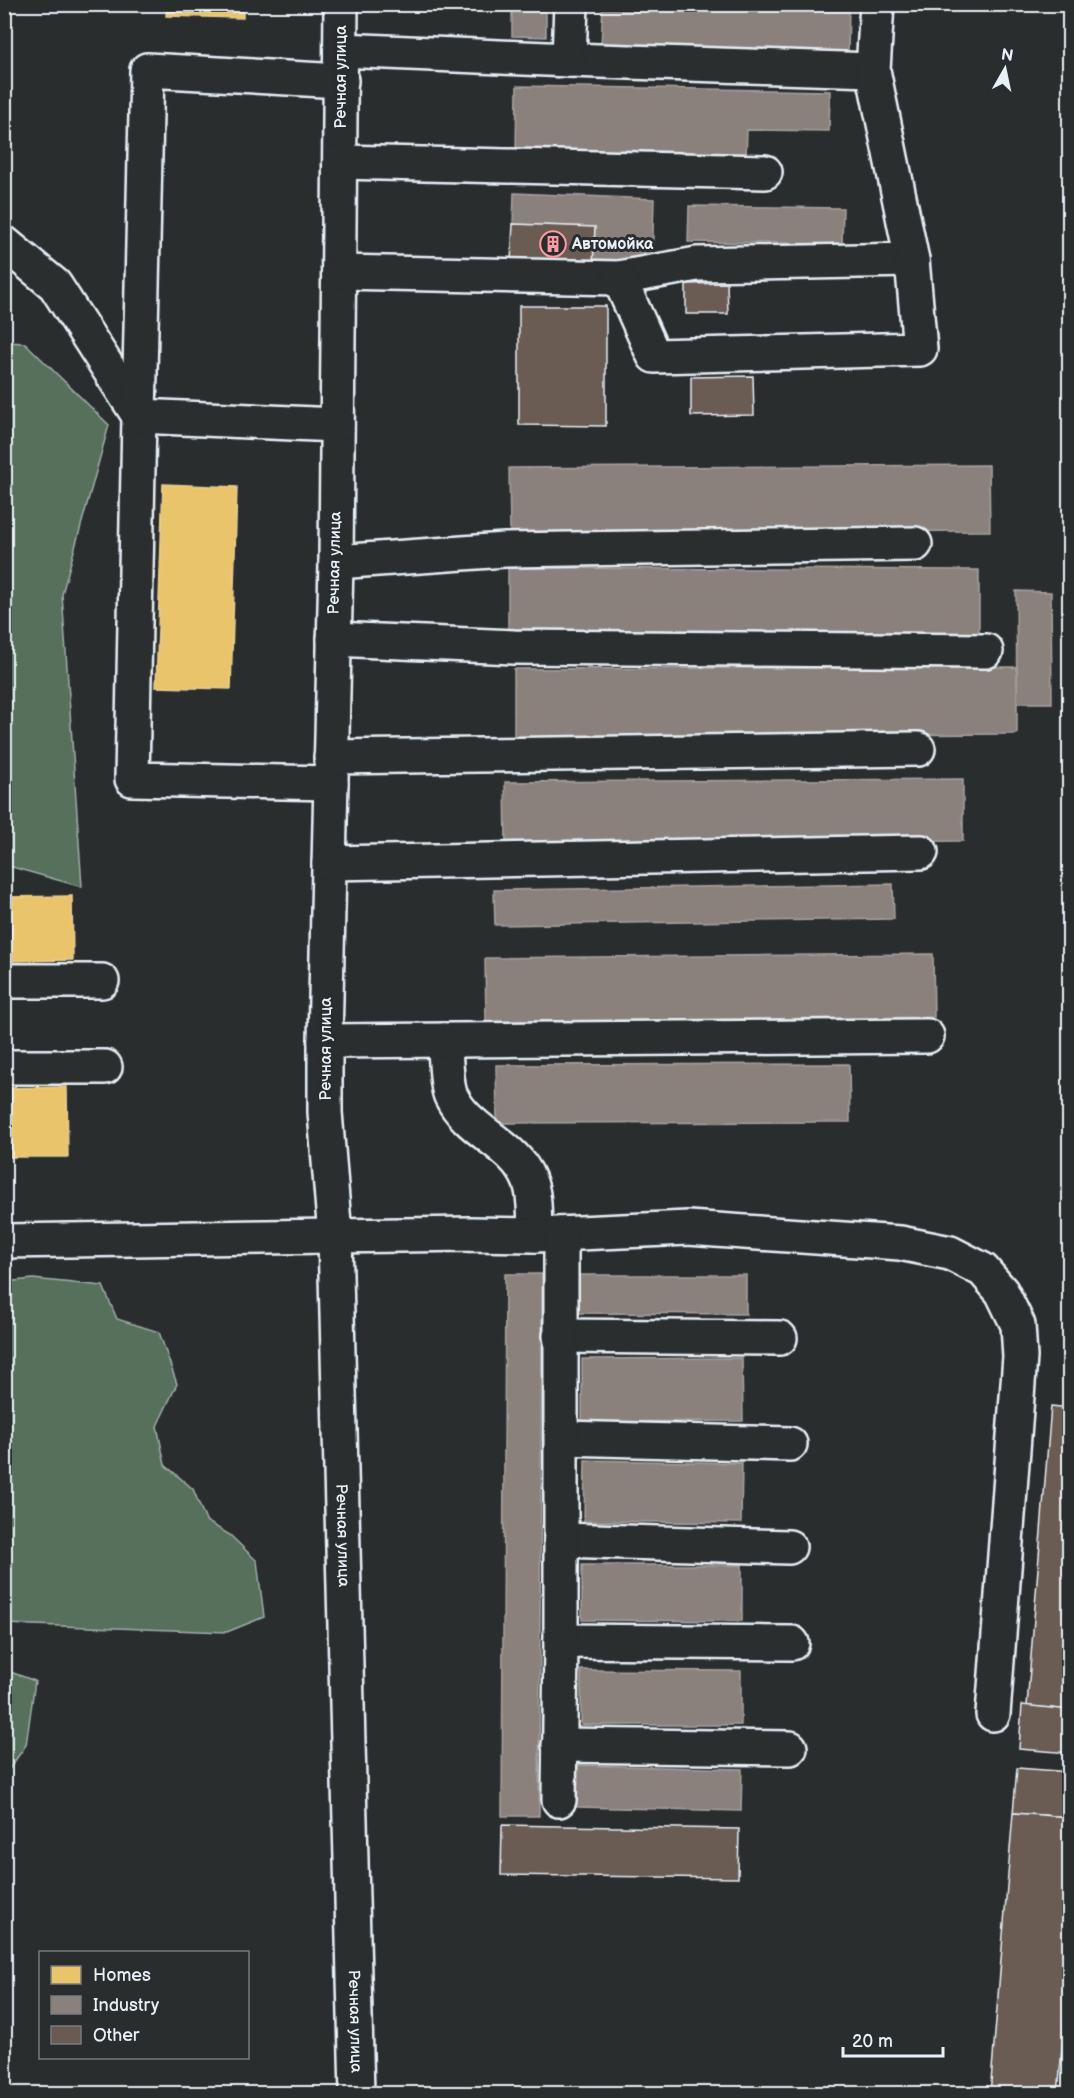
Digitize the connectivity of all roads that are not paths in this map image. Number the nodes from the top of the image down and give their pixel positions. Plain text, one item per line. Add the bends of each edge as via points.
1 (341, 4) edge
2 (571, 4) edge
3 (877, 4) edge
4 (569, 60) junction
5 (341, 66) junction
6 (873, 70) junction
7 (340, 162) junction
8 (765, 172) dead end
9 (4, 243) edge
10 (912, 260) junction
11 (339, 272) junction
12 (619, 278) junction
13 (139, 416) junction
14 (337, 425) junction
15 (915, 544) dead end
16 (336, 562) junction
17 (334, 639) junction
18 (986, 651) dead end
19 (918, 749) dead end
20 (331, 770) junction
21 (921, 852) dead end
22 (329, 863) junction
23 (4, 981) edge
24 (102, 981) dead end
25 (927, 1036) dead end
26 (444, 1040) junction
27 (325, 1041) junction
28 (4, 1066) edge
29 (105, 1067) dead end
30 (548, 1235) junction
31 (335, 1236) junction
32 (4, 1241) edge
33 (560, 1336) junction
34 (780, 1338) dead end
35 (562, 1438) junction
36 (790, 1444) dead end
37 (561, 1540) junction
38 (789, 1547) dead end
39 (561, 1641) junction
40 (792, 1643) dead end
41 (993, 1714) dead end
42 (559, 1745) junction
43 (790, 1748) dead end
44 (559, 1800) dead end
45 (357, 2094) edge

1 - 5 street, Речная улица
2 - 4 street
3 - 6 street
4 - 5 street
4 - 6 street
5 - 7 street, Речная улица
5 - 13 street via 147,70
6 - 10 street
7 - 8 street
7 - 11 street, Речная улица
9 - 13 street via 56,285
10 - 12 street via 697,264
10 - 12 street via 920,349 654,356
11 - 12 street
11 - 14 street, Речная улица
13 - 14 street
13 - 20 street via 132,779
14 - 16 street, Речная улица
15 - 16 street via 505,550
16 - 17 street, Речная улица
17 - 18 street via 514,647
17 - 20 street, Речная улица
19 - 20 street
20 - 22 street, Речная улица
21 - 22 street
22 - 27 street, Речная улица
23 - 24 street
25 - 26 street
26 - 27 street
26 - 30 street via 449,1094 465,1118 521,1164
27 - 31 street, Речная улица
28 - 29 street
30 - 31 street
30 - 33 street
30 - 41 street via 688,1228 888,1242 950,1253 983,1270 1002,1292 1018,1325 1020,1357
31 - 32 street
31 - 45 street, Речная улица
33 - 34 street
33 - 35 street
35 - 36 street
35 - 37 street
37 - 38 street
37 - 39 street
39 - 40 street
39 - 42 street
42 - 43 street
42 - 44 street

